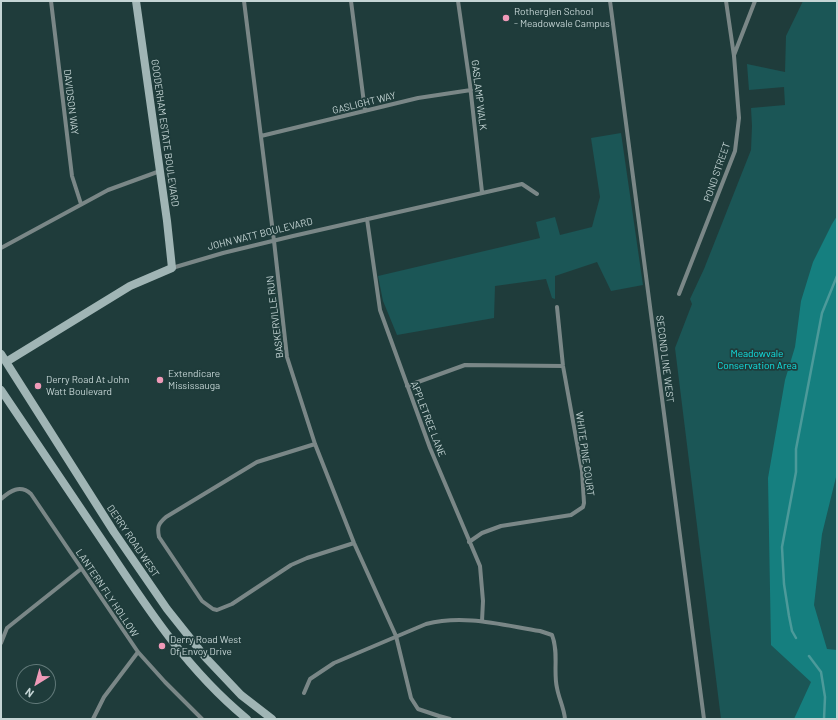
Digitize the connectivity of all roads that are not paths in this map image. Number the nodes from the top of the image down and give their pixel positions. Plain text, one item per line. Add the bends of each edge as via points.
1 (51, 1) edge
2 (136, 1) edge
3 (244, 1) edge
4 (351, 1) edge
5 (458, 1) edge
6 (610, 1) edge
7 (726, 1) edge
8 (755, 1) edge
9 (734, 56) junction
10 (471, 90) junction
11 (365, 111) junction
12 (261, 136) junction
13 (160, 171) junction
14 (482, 192) junction
15 (537, 194) dead end
16 (81, 204) junction
17 (367, 219) junction
18 (274, 241) junction
19 (1, 248) edge
20 (172, 268) junction
21 (680, 294) dead end
22 (557, 307) dead end
23 (1, 354) edge
24 (4, 364) edge
25 (564, 366) junction
26 (407, 386) junction
27 (1, 390) edge
28 (315, 444) junction
29 (1, 499) edge
30 (469, 542) junction
31 (354, 543) junction
32 (81, 569) junction
33 (482, 621) junction
34 (396, 636) junction
35 (1, 644) edge
36 (138, 652) junction
37 (304, 693) dead end
38 (93, 719) edge
39 (202, 719) edge
40 (246, 719) edge
41 (272, 719) edge
42 (450, 719) edge
43 (565, 719) edge
44 (704, 719) edge

1 - 16 street, DAVIDSON WAY via 72,176
2 - 13 main road, GOODERHAM ESTATE BOULEVARD
3 - 12 street, BASKERVILLE RUN
4 - 11 street
5 - 10 street, GASLAMP WALK
6 - 44 street, SECOND LINE WEST
7 - 9 street, POND STREET
8 - 9 street
9 - 21 street, POND STREET via 739,118 735,151
10 - 11 street, GASLIGHT WAY via 418,98
10 - 14 street, GASLAMP WALK
11 - 12 street, GASLIGHT WAY
12 - 18 street, BASKERVILLE RUN
13 - 16 street via 108,190
13 - 20 main road, GOODERHAM ESTATE BOULEVARD
14 - 15 street, JOHN WATT BOULEVARD via 522,184
14 - 17 street, JOHN WATT BOULEVARD
16 - 19 street
17 - 18 street, JOHN WATT BOULEVARD
17 - 26 street, APPLETREE LANE via 380,310
18 - 20 street, JOHN WATT BOULEVARD
18 - 28 street, BASKERVILLE RUN via 287,356
20 - 24 main road, JOHN WATT BOULEVARD via 130,286
22 - 25 street, WHITE PINE COURT
23 - 24 main road, DERRY ROAD WEST
24 - 41 main road, DERRY ROAD WEST via 167,609 206,658 241,695
25 - 26 street via 465,365
25 - 30 street, WHITE PINE COURT via 582,471 583,507 571,515 501,526 482,533
26 - 30 street, APPLETREE LANE
27 - 40 main road via 155,619 193,667
28 - 31 street, BASKERVILLE RUN
28 - 31 street via 257,462 166,517 157,528 159,537 202,601 217,610 232,604 291,565
29 - 32 street, LANTERN FLY HOLLOW via 17,488 27,490
30 - 33 street, APPLETREE LANE via 480,566
31 - 34 street, BASKERVILLE RUN
32 - 35 street via 7,628
32 - 36 street, LANTERN FLY HOLLOW
33 - 34 street via 440,620
33 - 43 street via 552,635 555,642 557,688
34 - 37 street via 334,663 310,679
34 - 42 street, BASKERVILLE RUN via 411,698 418,709
36 - 38 street via 104,697
36 - 39 street, LANTERN FLY HOLLOW

